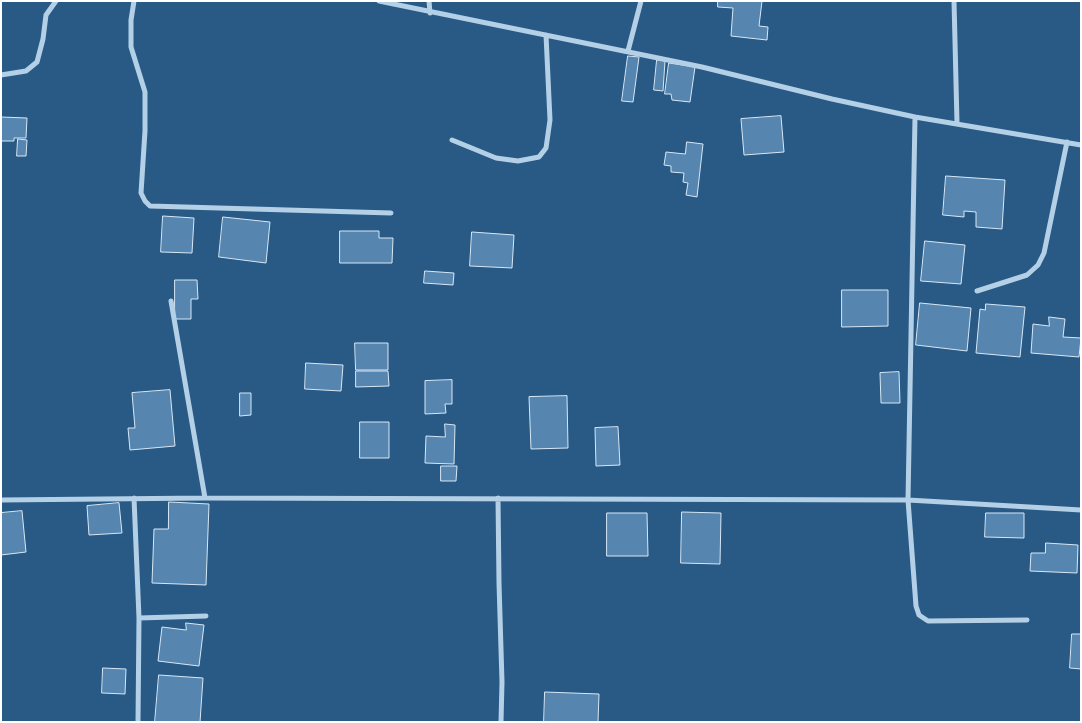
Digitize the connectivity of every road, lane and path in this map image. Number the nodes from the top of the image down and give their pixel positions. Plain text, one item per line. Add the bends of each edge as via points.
1 (56, 1) edge
2 (134, 1) edge
3 (379, 1) edge
4 (429, 1) edge
5 (641, 1) edge
6 (954, 1) edge
7 (430, 12) junction
8 (546, 35) junction
9 (628, 51) junction
10 (1, 75) edge
11 (915, 116) junction
12 (957, 123) junction
13 (452, 140) dead end
14 (1067, 142) junction
15 (1081, 146) edge
16 (391, 213) dead end
17 (977, 291) dead end
18 (172, 301) dead end
19 (134, 498) junction
20 (206, 498) junction
21 (498, 498) junction
22 (1, 500) edge
23 (908, 500) junction
24 (1081, 510) edge
25 (206, 616) dead end
26 (139, 618) junction
27 (1027, 620) dead end
28 (138, 722) edge
29 (501, 722) edge

1 - 10 street via 46,15 37,62 26,71
2 - 16 street via 130,20 131,46 145,92 141,193 150,206
3 - 7 street
4 - 7 street
5 - 9 street
6 - 12 street
7 - 8 street
8 - 9 street
8 - 13 street via 550,120 546,148 539,157 518,161 496,158
9 - 11 street
11 - 12 street
11 - 23 street
12 - 14 street
14 - 15 street
14 - 17 street via 1044,253 1038,265 1027,275
18 - 20 street
19 - 20 street
19 - 22 street
19 - 26 street
20 - 21 street
21 - 23 street
21 - 29 street
23 - 24 street
23 - 27 street via 919,615 928,621
25 - 26 street
26 - 28 street

